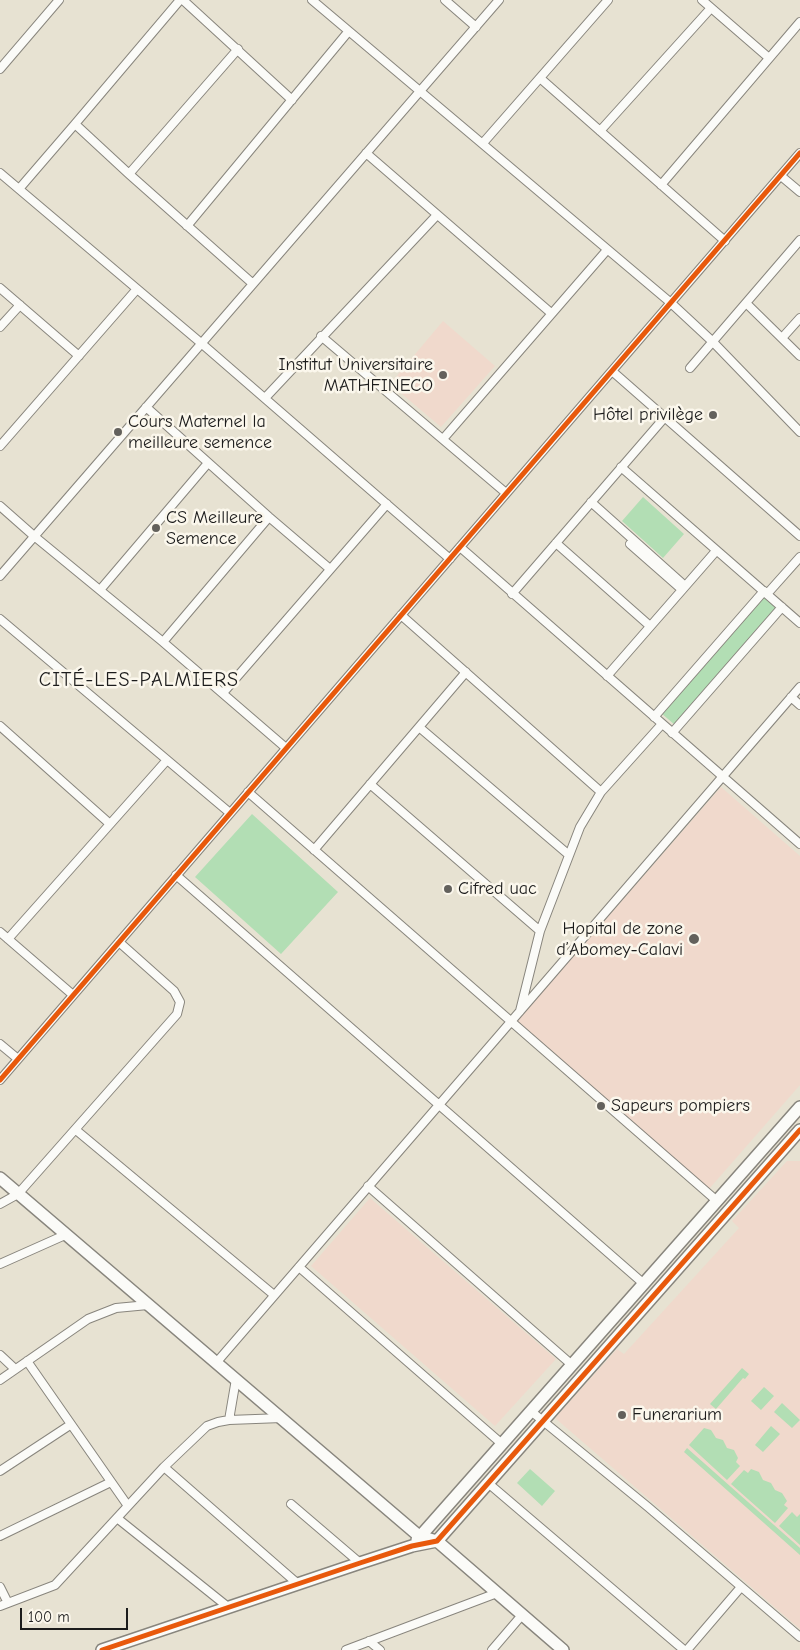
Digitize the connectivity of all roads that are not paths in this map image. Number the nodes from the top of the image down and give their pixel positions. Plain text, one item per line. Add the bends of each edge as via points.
1 (181, 0) edge
2 (312, 0) edge
3 (445, 0) edge
4 (499, 0) edge
5 (608, 0) edge
6 (702, 0) edge
7 (57, 1) edge
8 (711, 8) junction
9 (800, 22) edge
10 (476, 27) junction
11 (348, 32) junction
12 (238, 49) junction
13 (769, 58) junction
14 (1, 65) edge
15 (540, 78) junction
16 (421, 91) junction
17 (292, 100) junction
18 (75, 124) junction
19 (600, 131) junction
20 (483, 143) junction
21 (366, 153) junction
22 (800, 153) edge
23 (0, 173) edge
24 (129, 174) junction
25 (781, 176) junction
26 (661, 185) junction
27 (19, 188) junction
28 (800, 192) edge
29 (436, 215) junction
30 (187, 226) junction
31 (800, 240) edge
32 (725, 241) junction
33 (607, 250) junction
34 (252, 283) junction
35 (0, 288) edge
36 (137, 289) junction
37 (671, 302) junction
38 (746, 303) junction
39 (20, 305) junction
40 (552, 313) junction
41 (800, 318) edge
42 (0, 327) edge
43 (321, 336) junction
44 (782, 338) junction
45 (713, 342) junction
46 (202, 343) junction
47 (79, 356) junction
48 (800, 356) edge
49 (690, 368) dead end
50 (612, 371) junction
51 (265, 398) junction
52 (146, 407) junction
53 (665, 417) junction
54 (800, 432) edge
55 (443, 440) junction
56 (0, 446) edge
57 (208, 463) junction
58 (621, 467) junction
59 (506, 493) junction
60 (387, 504) junction
61 (590, 504) junction
62 (0, 506) edge
63 (270, 518) junction
64 (34, 536) junction
65 (800, 536) edge
66 (556, 543) junction
67 (460, 548) junction
68 (716, 551) junction
69 (800, 557) edge
70 (450, 559) junction
71 (330, 569) junction
72 (0, 576) edge
73 (682, 587) junction
74 (100, 590) junction
75 (765, 592) junction
76 (512, 594) junction
77 (782, 607) junction
78 (401, 615) junction
79 (0, 619) edge
80 (800, 623) edge
81 (650, 626) junction
82 (163, 642) junction
83 (466, 672) junction
84 (607, 676) junction
85 (800, 686) edge
86 (223, 693) junction
87 (791, 697) junction
88 (800, 705) edge
89 (654, 717) junction
90 (662, 724) junction
91 (0, 726) edge
92 (419, 727) junction
93 (672, 733) junction
94 (286, 748) junction
95 (167, 760) junction
96 (723, 777) junction
97 (370, 784) junction
98 (248, 792) junction
99 (601, 792) junction
100 (230, 813) junction
101 (110, 824) junction
102 (800, 844) edge
103 (314, 850) junction
104 (569, 855) junction
105 (176, 875) junction
106 (540, 931) junction
107 (0, 932) edge
108 (8, 939) junction
109 (119, 942) junction
110 (73, 995) junction
111 (520, 1013) junction
112 (512, 1022) junction
113 (0, 1044) edge
114 (18, 1059) junction
115 (0, 1080) edge
116 (440, 1106) junction
117 (800, 1107) edge
118 (76, 1130) junction
119 (800, 1130) edge
120 (0, 1178) edge
121 (368, 1186) junction
122 (18, 1194) junction
123 (717, 1201) junction
124 (0, 1204) edge
125 (65, 1235) junction
126 (0, 1264) edge
127 (299, 1267) junction
128 (644, 1284) junction
129 (274, 1295) junction
130 (148, 1305) junction
131 (0, 1355) edge
132 (27, 1361) junction
133 (216, 1363) junction
134 (572, 1365) junction
135 (16, 1369) junction
136 (0, 1380) edge
137 (236, 1380) junction
138 (532, 1412) junction
139 (282, 1418) junction
140 (230, 1420) junction
141 (543, 1421) junction
142 (70, 1425) junction
143 (502, 1444) junction
144 (164, 1467) junction
145 (0, 1471) edge
146 (111, 1482) junction
147 (488, 1483) junction
148 (291, 1504) dead end
149 (128, 1506) junction
150 (117, 1518) junction
151 (0, 1536) edge
152 (420, 1536) junction
153 (437, 1541) junction
154 (412, 1546) junction
155 (360, 1563) junction
156 (298, 1584) junction
157 (0, 1587) edge
158 (741, 1587) junction
159 (496, 1593) junction
160 (4, 1604) edge
161 (228, 1607) junction
162 (522, 1615) junction
163 (800, 1637) edge
164 (369, 1641) junction
165 (102, 1650) edge
166 (346, 1650) edge
167 (380, 1650) edge
168 (492, 1650) edge
169 (563, 1650) edge
170 (686, 1650) edge

1 - 12 street
1 - 18 street
2 - 11 street
3 - 10 street
4 - 10 street
5 - 15 street
6 - 8 street
7 - 14 street
8 - 13 street
8 - 19 street
9 - 13 street
10 - 16 street
11 - 16 street
11 - 17 street
12 - 17 street
12 - 24 street
13 - 26 street
15 - 19 street
15 - 20 street
16 - 20 street
16 - 21 street
17 - 30 street
18 - 24 street
18 - 27 street
19 - 26 street
20 - 33 street
21 - 29 street
21 - 34 street
22 - 25 street
23 - 27 street
24 - 30 street
25 - 28 street
25 - 32 street
26 - 32 street
27 - 36 street
29 - 40 street
29 - 43 street
30 - 34 street
31 - 38 street
32 - 37 street
33 - 37 street
33 - 40 street
34 - 46 street
35 - 39 street
36 - 46 street
36 - 47 street
37 - 45 street
37 - 50 street
38 - 44 street
38 - 45 street
39 - 42 street
39 - 47 street
40 - 55 street
41 - 44 street
43 - 51 street
43 - 55 street
44 - 48 street
45 - 49 street
45 - 54 street
46 - 51 street
46 - 52 street
47 - 56 street
50 - 53 street
50 - 59 street
51 - 60 street
52 - 57 street
52 - 64 street
53 - 58 street
53 - 65 street
55 - 59 street
57 - 63 street
57 - 74 street
58 - 61 street
58 - 68 street
59 - 67 street
60 - 70 street
60 - 71 street
61 - 66 street
61 - 73 street
62 - 64 street
63 - 71 street
63 - 82 street
64 - 72 street
64 - 74 street
66 - 76 street
66 - 81 street
67 - 70 street
67 - 76 street
68 - 73 street
68 - 75 street
69 - 75 street
70 - 78 street
71 - 86 street
73 - 81 street
74 - 82 street
75 - 77 street
75 - 89 street
76 - 84 street
77 - 80 street
77 - 93 street
78 - 83 street
78 - 94 street
79 - 95 street
81 - 84 street
82 - 86 street
83 - 92 street
83 - 99 street
84 - 89 street
85 - 87 street
86 - 94 street
87 - 88 street
87 - 96 street
89 - 90 street
90 - 93 street
90 - 99 street
91 - 101 street
92 - 97 street
92 - 104 street
93 - 96 street
94 - 98 street
95 - 100 street
95 - 101 street
96 - 102 street
96 - 111 street
97 - 103 street
97 - 106 street
98 - 100 street
98 - 103 street
99 - 104 street via 580,826
100 - 105 street
101 - 108 street
103 - 112 street
104 - 106 street
105 - 109 street
105 - 116 street
106 - 111 street
107 - 108 street
108 - 110 street
109 - 110 street
109 - 118 street via 174,992 180,1002 177,1014
110 - 114 street
111 - 112 street
112 - 116 street
112 - 123 street
113 - 114 street
114 - 115 street
116 - 121 street
116 - 128 street
117 - 123 street
118 - 122 street
118 - 129 street
119 - 141 street
120 - 122 street
121 - 127 street
121 - 134 street
122 - 124 street
122 - 125 street
123 - 128 street
125 - 126 street
125 - 130 street
127 - 129 street
127 - 143 street
128 - 134 street
129 - 133 street
130 - 132 street via 116,1308 88,1319
130 - 133 street
131 - 135 street
132 - 135 street
132 - 142 street
133 - 137 street
134 - 138 street
135 - 136 street
137 - 139 street
137 - 140 street
138 - 141 street
138 - 143 street
139 - 140 street
139 - 152 street
140 - 144 street via 208,1426
141 - 147 street
141 - 158 street
142 - 145 street
142 - 146 street
143 - 152 street
144 - 149 street
144 - 156 street
146 - 149 street
146 - 151 street
147 - 153 street
147 - 170 street
148 - 155 street
149 - 150 street
150 - 160 street via 56,1585
150 - 161 street
152 - 153 street
152 - 154 street
153 - 154 street
153 - 159 street
154 - 155 street
155 - 156 street
156 - 161 street
157 - 160 street
158 - 163 street
158 - 170 street
159 - 162 street
159 - 164 street
161 - 165 street
162 - 168 street
162 - 169 street
164 - 166 street
164 - 167 street

